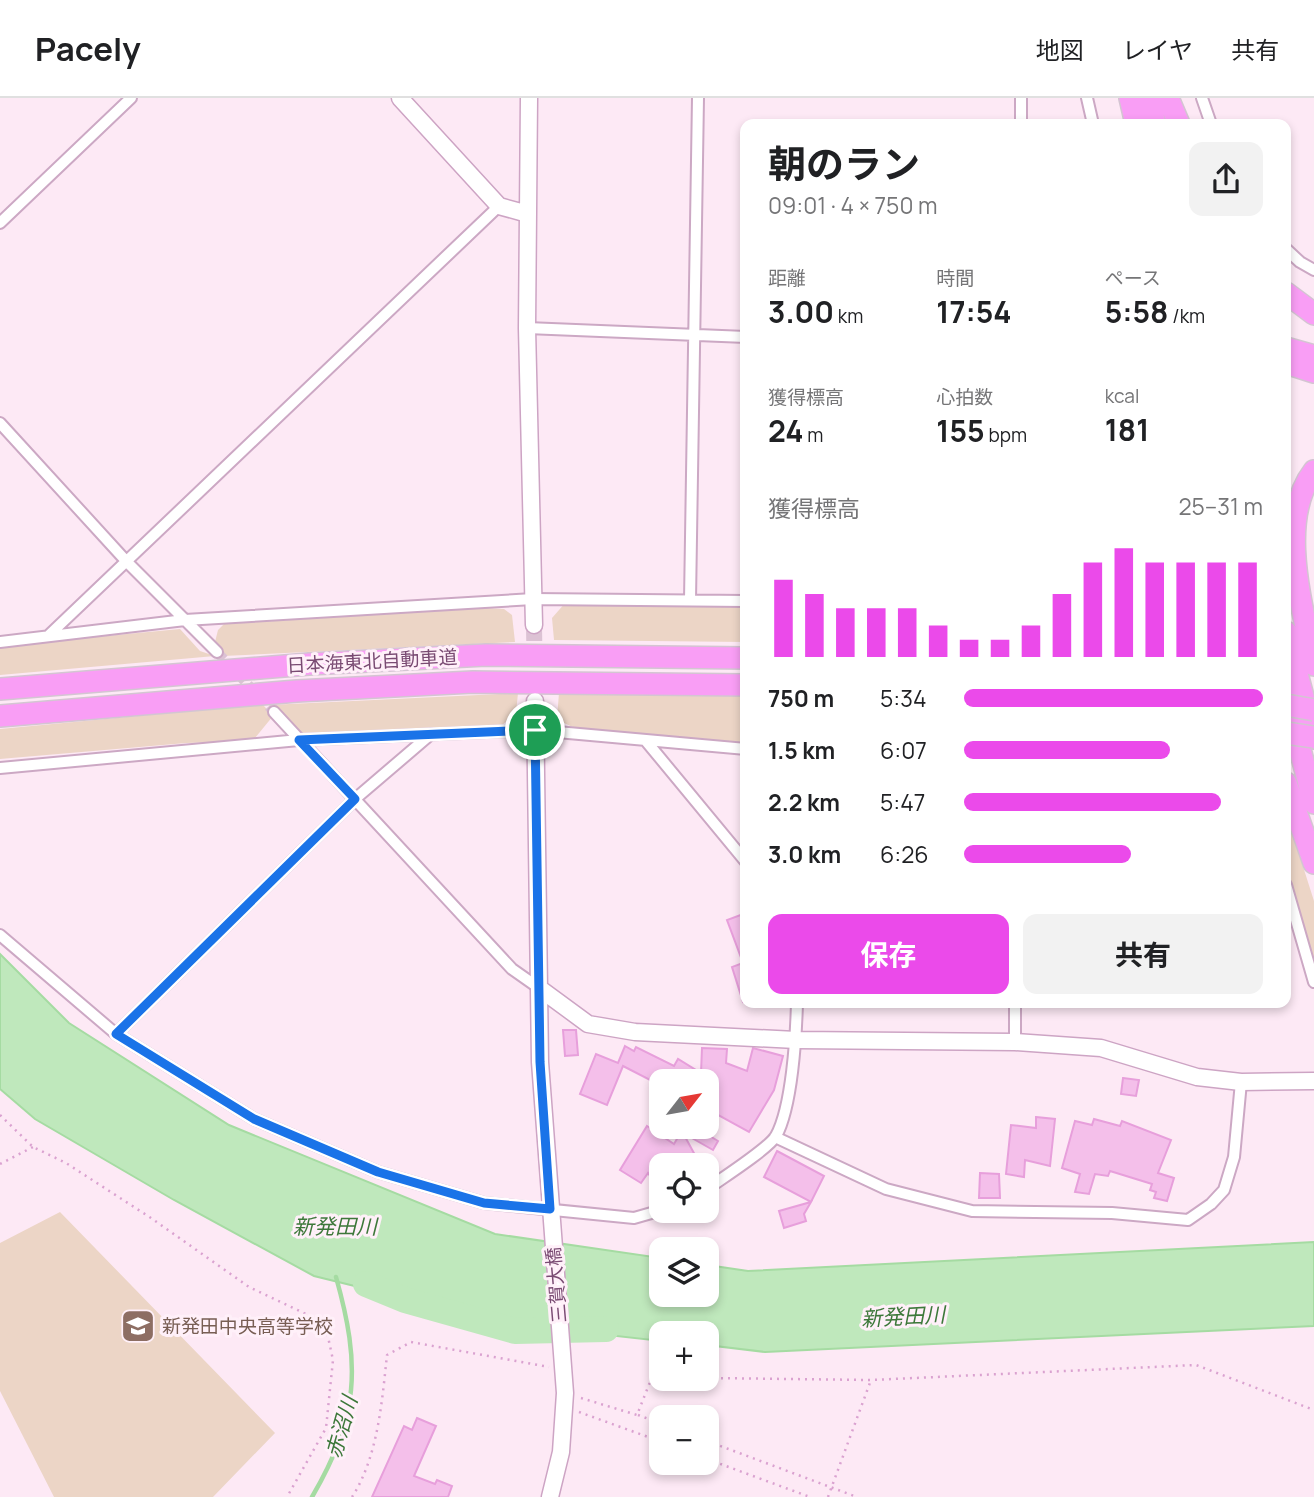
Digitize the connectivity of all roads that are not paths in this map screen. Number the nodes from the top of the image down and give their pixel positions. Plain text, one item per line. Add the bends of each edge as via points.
1 (131, 98) edge
2 (400, 98) edge
3 (529, 98) edge
4 (698, 98) edge
5 (1021, 98) edge
6 (1087, 98) edge
7 (1118, 98) edge
8 (1130, 98) edge
9 (1149, 98) edge
10 (1168, 98) edge
11 (1202, 98) edge
12 (1021, 119) edge
13 (1092, 119) edge
14 (1122, 119) edge
15 (1135, 119) edge
16 (1154, 119) edge
17 (1177, 119) edge
18 (1209, 119) edge
19 (499, 206) junction
20 (528, 214) junction
21 (0, 223) edge
22 (1291, 254) edge
23 (1314, 270) edge
24 (1291, 297) edge
25 (1314, 314) edge
26 (527, 328) junction
27 (694, 335) junction
28 (740, 337) edge
29 (1291, 349) edge
30 (1314, 356) edge
31 (1291, 365) edge
32 (1314, 372) edge
33 (0, 423) edge
34 (1314, 471) edge
35 (128, 562) junction
36 (533, 599) junction
37 (690, 600) junction
38 (740, 601) edge
39 (185, 620) junction
40 (534, 625) tunnel mouth
41 (47, 637) junction
42 (0, 642) edge
43 (1291, 651) edge
44 (217, 652) tunnel mouth
45 (740, 658) edge
46 (1314, 664) edge
47 (740, 685) edge
48 (0, 689) edge
49 (535, 701) tunnel mouth
50 (1291, 706) edge
51 (1314, 710) edge
52 (274, 712) tunnel mouth
53 (1291, 715) edge
54 (0, 716) edge
55 (535, 730) junction
56 (431, 734) junction
57 (1291, 734) edge
58 (1314, 738) edge
59 (299, 740) junction
60 (646, 741) junction
61 (740, 749) edge
62 (0, 768) edge
63 (1291, 797) edge
64 (355, 799) junction
65 (1314, 803) edge
66 (740, 855) edge
67 (1314, 863) edge
68 (1291, 902) edge
69 (0, 935) edge
70 (1314, 982) edge
71 (539, 988) junction
72 (797, 1008) edge
73 (1015, 1008) edge
74 (116, 1034) junction
75 (796, 1040) junction
76 (1014, 1042) junction
77 (1314, 1081) edge
78 (1241, 1082) junction
79 (775, 1137) junction
80 (719, 1180) edge
81 (649, 1214) edge
82 (550, 1216) junction
83 (550, 1497) edge

1 - 21 street
2 - 19 street
3 - 20 street
4 - 27 street
5 - 12 street
6 - 13 street
7 - 14 highway
8 - 15 highway
9 - 16 highway
10 - 17 highway
11 - 18 street
19 - 20 street
19 - 35 street
20 - 26 street
22 - 23 street
24 - 25 highway
26 - 27 street
26 - 36 street
27 - 28 street
27 - 37 street
29 - 30 highway
31 - 32 highway
33 - 35 street
34 - 46 highway via 1293,517
35 - 39 street
35 - 41 street
36 - 37 street
36 - 39 street
36 - 40 street
37 - 38 street
39 - 41 street
39 - 44 street
41 - 42 street
43 - 58 highway
45 - 48 highway, 日本海東北自動車道 via 486,655
47 - 54 highway, 日本海東北自動車道 via 473,682 297,691
49 - 55 street, 三賀大橋
50 - 51 highway, bridge
52 - 59 street
53 - 65 highway
55 - 56 street
55 - 60 street
55 - 71 street, 三賀大橋
56 - 59 street
56 - 64 street
57 - 58 highway, bridge
59 - 62 street
59 - 64 street
60 - 61 street
60 - 66 street
63 - 67 highway
64 - 71 street via 512,969
64 - 74 street
68 - 70 street
69 - 74 street
71 - 75 street via 588,1024 635,1032
71 - 82 street, 三賀大橋
72 - 75 street
73 - 76 street
74 - 82 street via 254,1119 378,1172 484,1203
75 - 76 street
75 - 79 street via 787,1099
76 - 78 street via 1101,1048 1198,1077
77 - 78 street
78 - 79 street via 1234,1157 1224,1189 1188,1220 1112,1213 972,1211 886,1189
79 - 80 street
81 - 82 street via 634,1218
82 - 83 street, 三賀大橋 via 565,1400 561,1452

